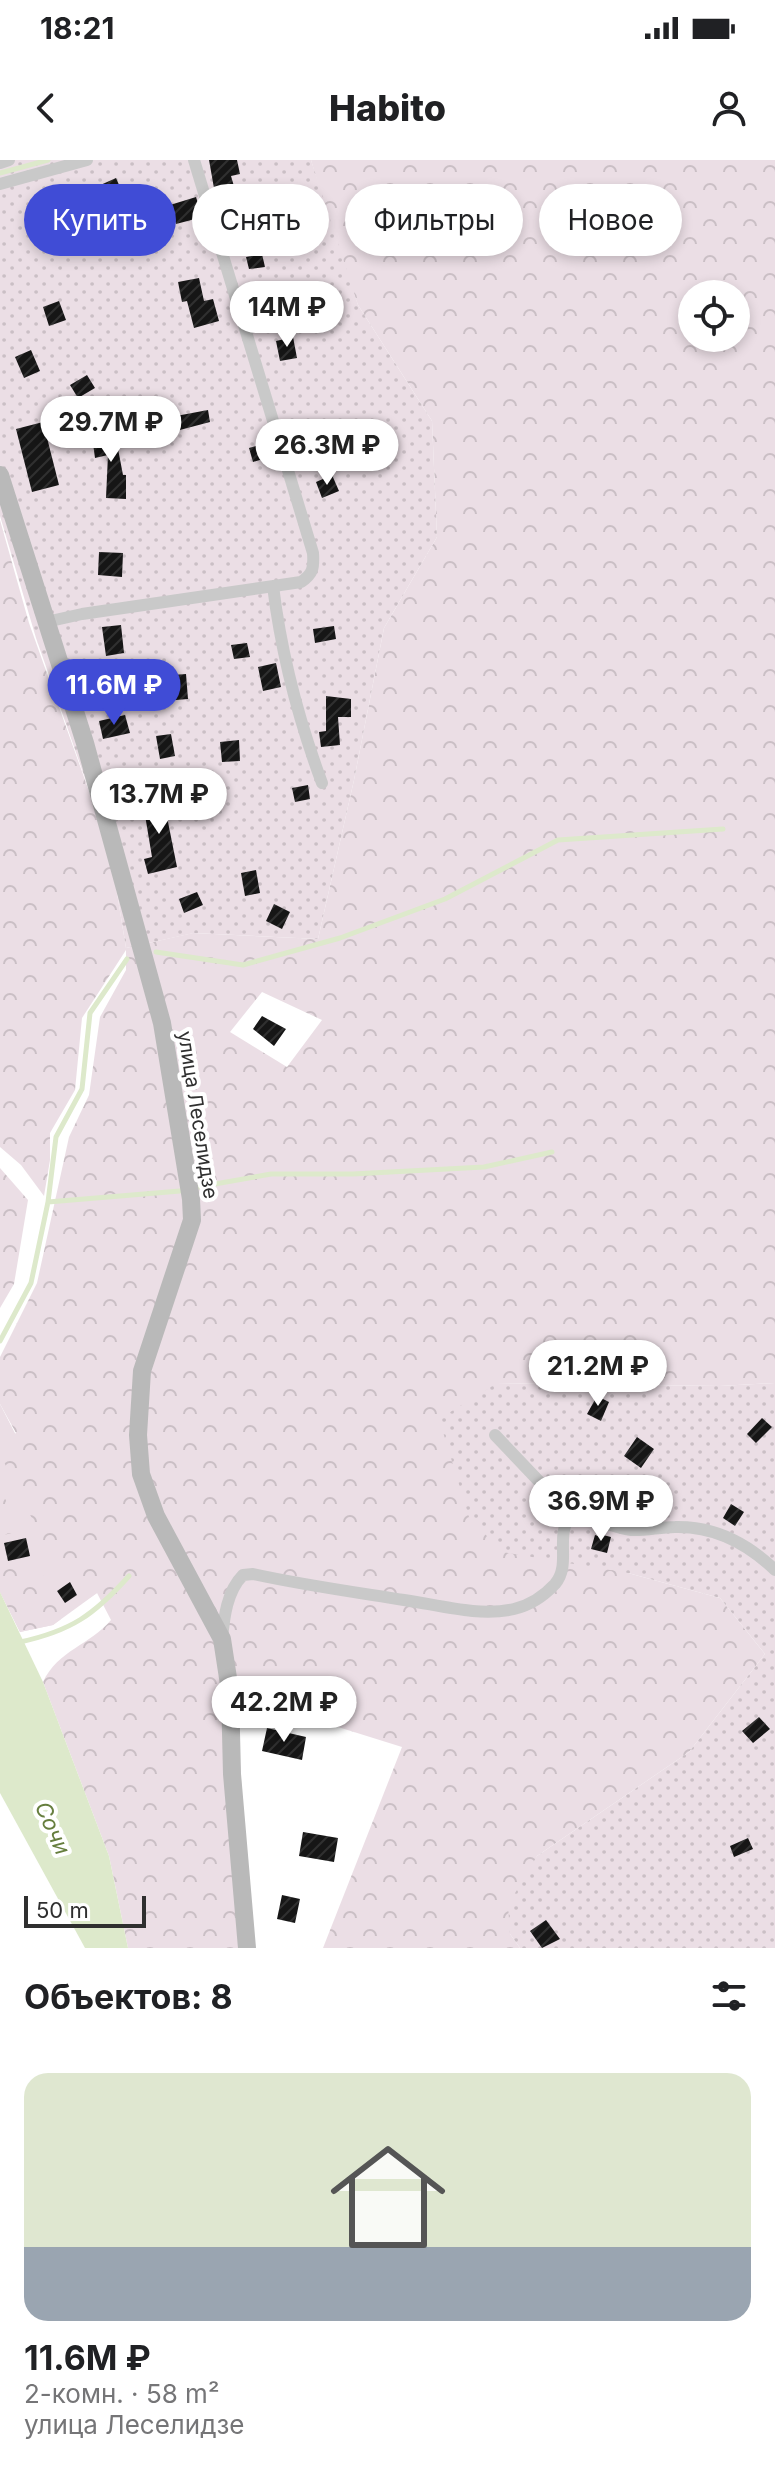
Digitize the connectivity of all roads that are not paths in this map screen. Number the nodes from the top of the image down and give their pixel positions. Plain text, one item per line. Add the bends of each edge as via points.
1 (9, 160) edge
2 (87, 160) edge
3 (194, 160) edge
4 (0, 163) edge
5 (0, 184) edge
6 (0, 475) edge
7 (273, 586) junction
8 (46, 622) junction
9 (322, 783) dead end
10 (495, 1435) dead end
11 (571, 1515) junction
12 (775, 1570) edge
13 (222, 1639) junction
14 (247, 1948) edge

1 - 4 street
2 - 5 street
3 - 7 street via 313,553 310,576
6 - 8 street, улица Леселидзе
7 - 8 street
7 - 9 street via 299,710
8 - 13 street, улица Леселидзе via 162,1023 191,1199 187,1239 142,1371 141,1474 156,1516
10 - 11 street
11 - 12 street via 634,1530 691,1526 718,1533 757,1553
11 - 13 street via 564,1524 562,1571 535,1603 512,1610 472,1611 243,1575 229,1600
13 - 14 street, улица Леселидзе

